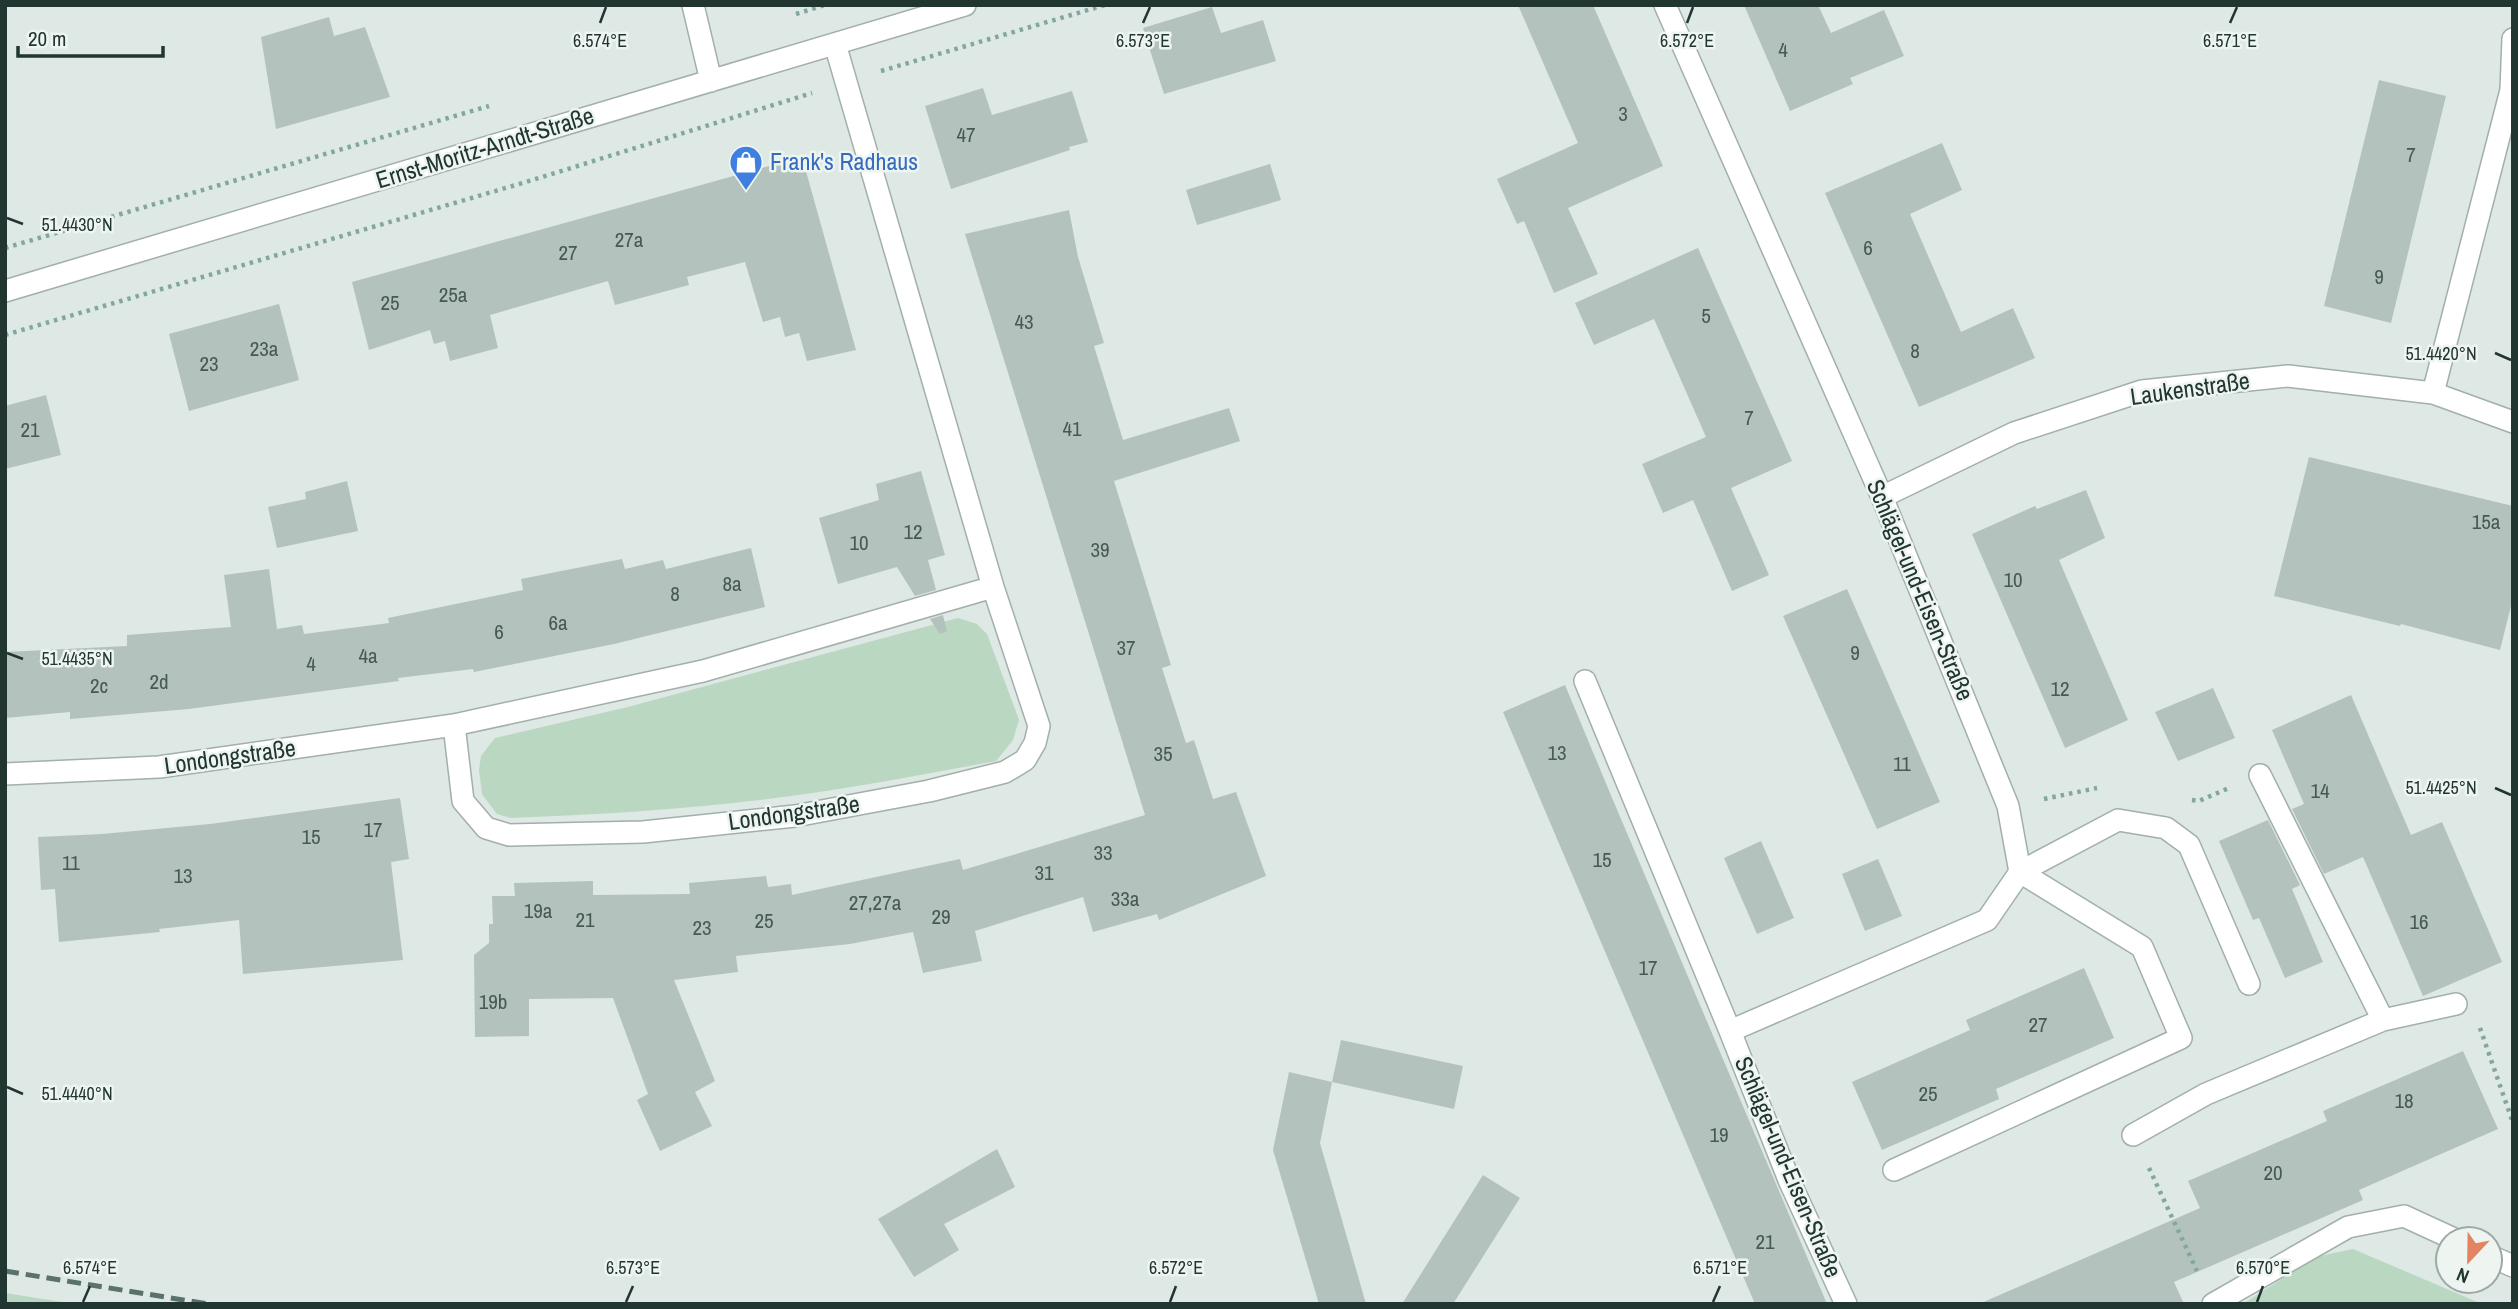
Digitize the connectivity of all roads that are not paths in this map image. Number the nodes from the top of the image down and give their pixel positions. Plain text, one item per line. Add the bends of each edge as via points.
1 (693, 5) edge
2 (965, 5) edge
3 (1665, 5) edge
4 (2513, 39) edge
5 (835, 44) junction
6 (711, 81) junction
7 (5, 291) edge
8 (2433, 393) junction
9 (2513, 422) edge
10 (1882, 497) junction
11 (993, 587) junction
12 (1585, 681) dead end
13 (454, 726) junction
14 (5, 774) edge
15 (2260, 775) dead end
16 (2020, 872) junction
17 (2249, 984) dead end
18 (2456, 1004) road end
19 (2383, 1020) junction
20 (1730, 1031) junction
21 (2133, 1135) road end
22 (1894, 1170) dead end
23 (2434, 1230) edge
24 (1846, 1304) edge
25 (2213, 1304) edge

1 - 6 street
2 - 5 street, Ernst-Moritz-Arndt-Straße
3 - 10 street, Schlägel-und-Eisen-Straße
4 - 8 street via 2511,90
5 - 6 street, Ernst-Moritz-Arndt-Straße
5 - 11 street, Londongstraße
6 - 7 street, Ernst-Moritz-Arndt-Straße
8 - 9 street, Laukenstraße
8 - 10 street, Laukenstraße via 2288,376 2142,391 2014,433
10 - 16 street, Schlägel-und-Eisen-Straße via 2008,806
11 - 13 street, Londongstraße via 703,671
11 - 13 street, Londongstraße via 1039,726 1025,760 1005,772 794,816 643,832 509,835 486,828 463,801
12 - 20 street, Schlägel-und-Eisen-Straße
13 - 14 street, Londongstraße via 159,767
15 - 19 street
16 - 17 street via 2118,820 2166,828 2189,845
16 - 20 street, Schlägel-und-Eisen-Straße via 1987,920
16 - 22 street via 2142,947 2181,1038
18 - 19 street
19 - 21 street via 2206,1094
20 - 24 street, Schlägel-und-Eisen-Straße via 1789,1180
23 - 25 street via 2404,1216 2348,1227

